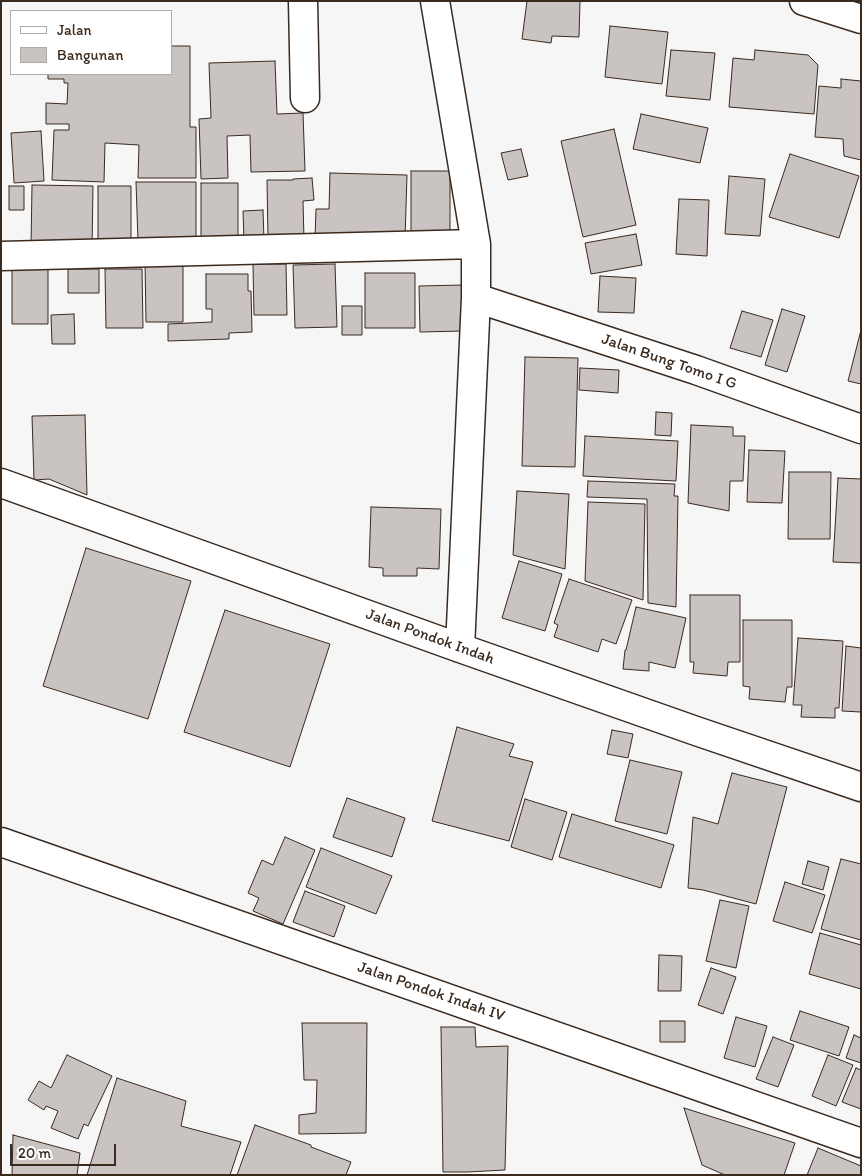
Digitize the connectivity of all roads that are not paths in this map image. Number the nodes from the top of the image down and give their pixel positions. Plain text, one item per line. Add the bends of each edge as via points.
1 (302, 1) edge
2 (436, 1) edge
3 (804, 1) edge
4 (861, 19) edge
5 (305, 98) dead end
6 (476, 244) junction
7 (1, 256) edge
8 (476, 298) junction
9 (861, 429) edge
10 (1, 483) edge
11 (460, 648) junction
12 (861, 787) edge
13 (1, 842) edge
14 (861, 1143) edge

1 - 5 street
2 - 6 street
3 - 4 street
6 - 7 street
6 - 8 street
8 - 9 street, Jalan Bung Tomo I G via 687,367
8 - 11 street
10 - 11 street, Jalan Pondok Indah
11 - 12 street, Jalan Pondok Indah
13 - 14 street, Jalan Pondok Indah IV

